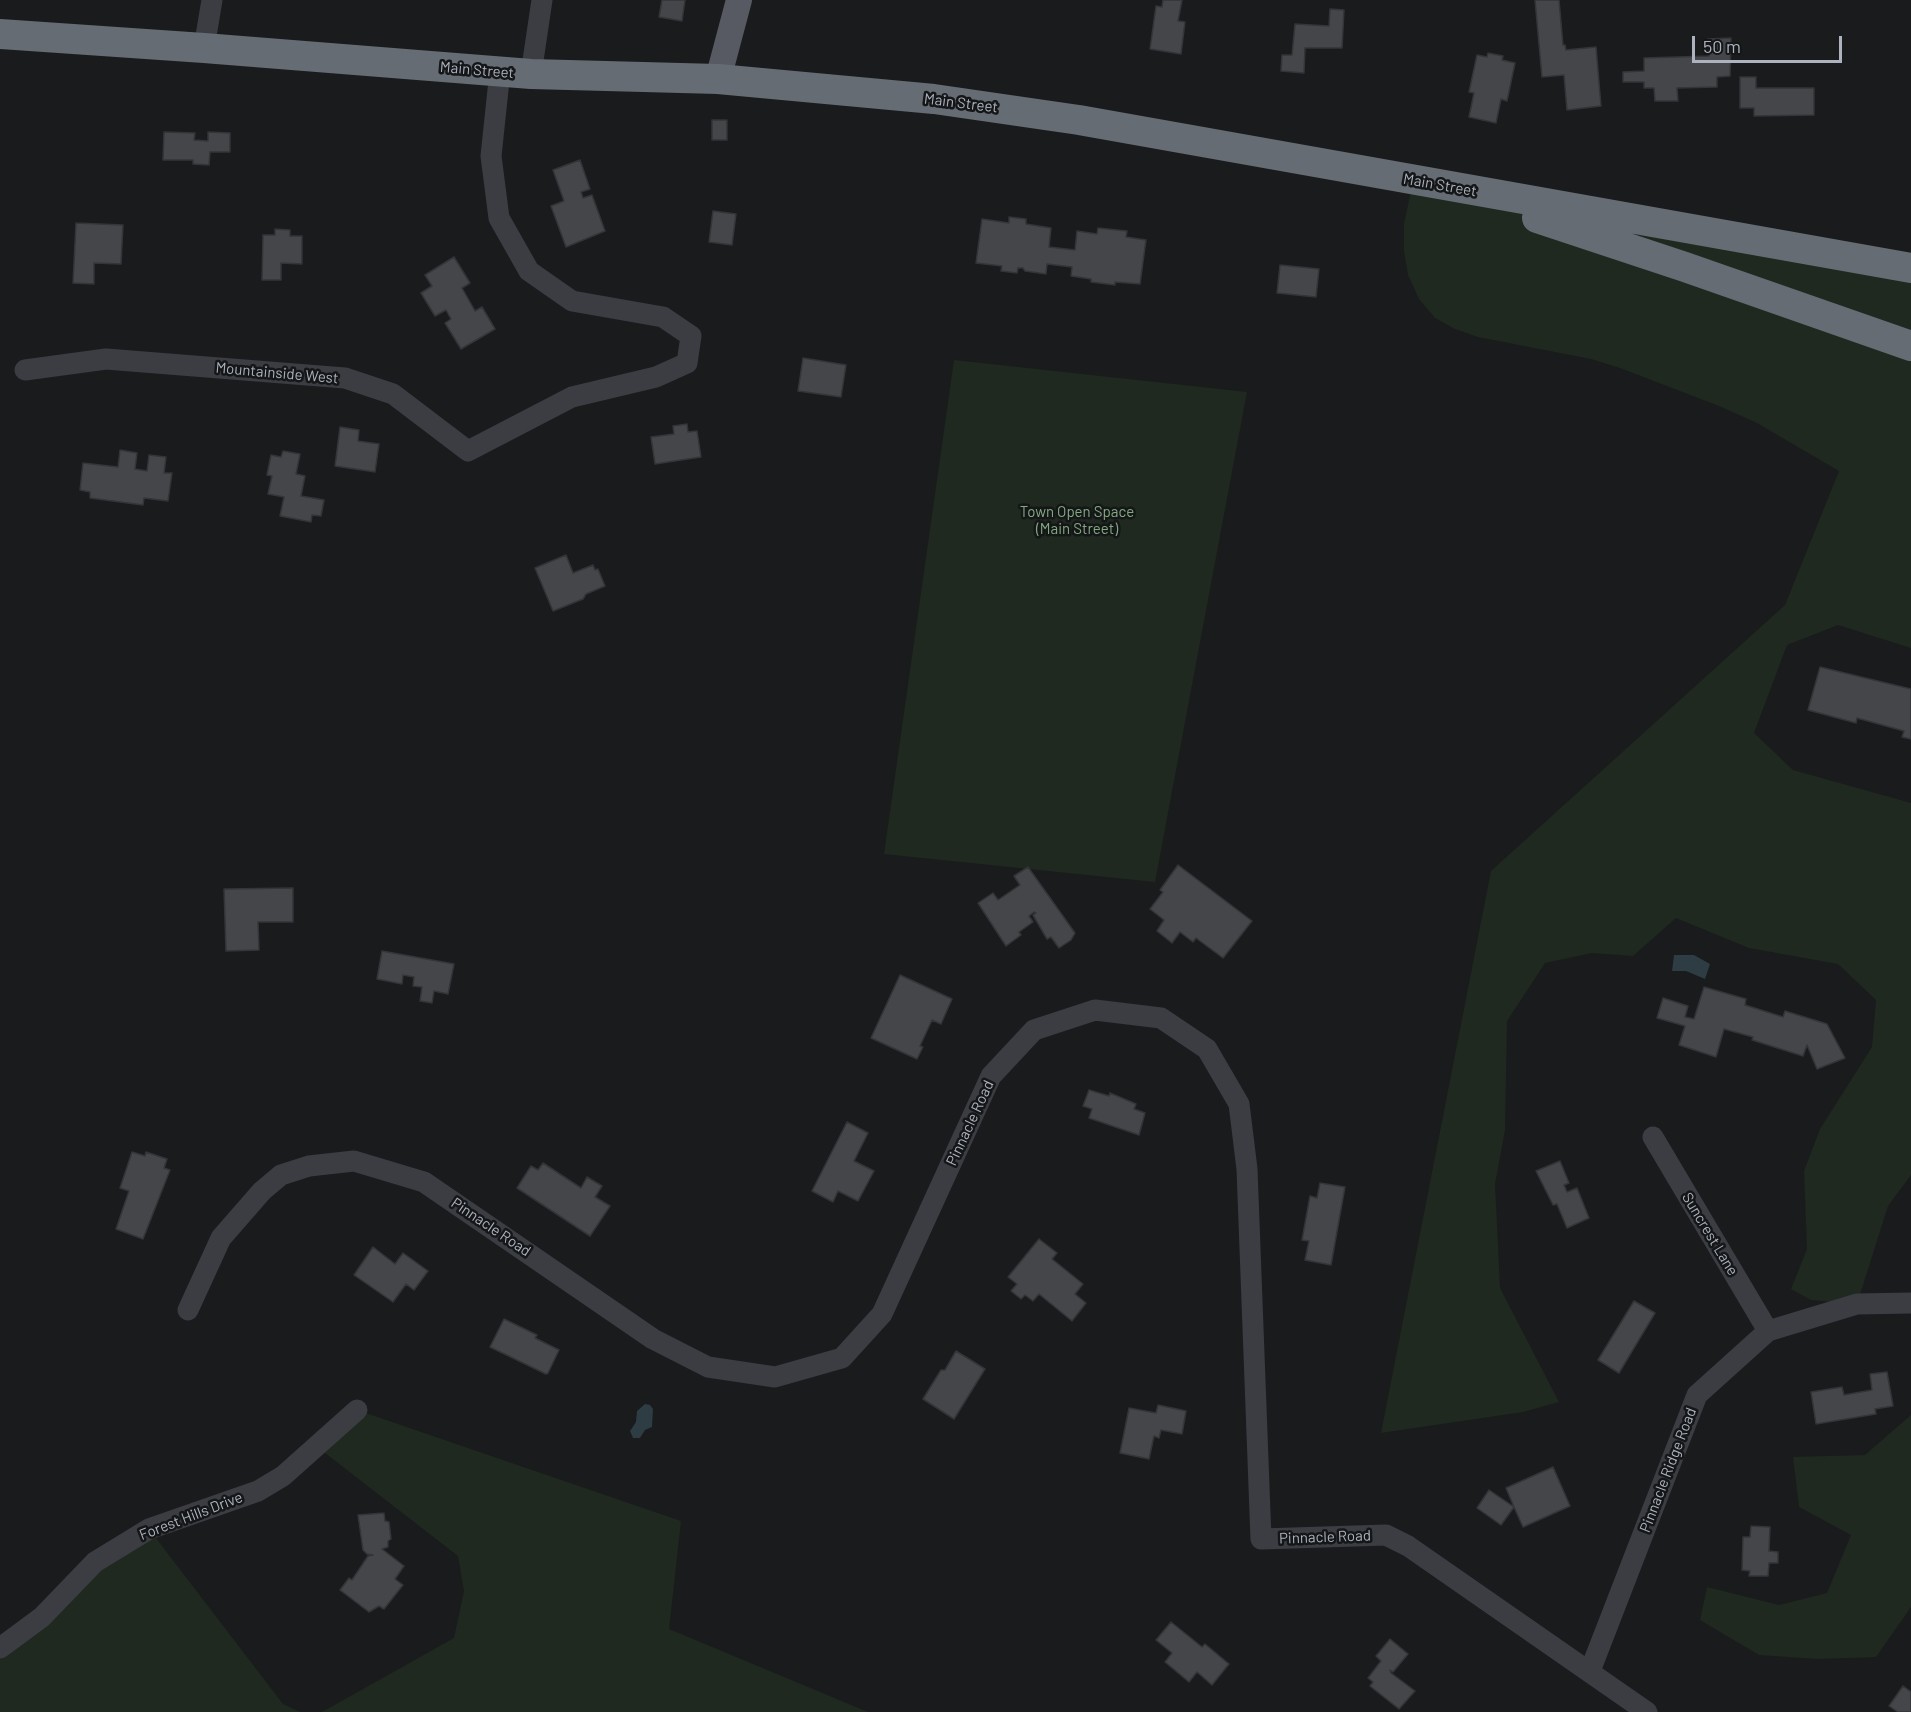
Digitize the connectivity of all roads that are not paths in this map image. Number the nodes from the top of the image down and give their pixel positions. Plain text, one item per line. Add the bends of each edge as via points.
1 (212, 0) edge
2 (542, 0) edge
3 (740, 0) edge
4 (0, 34) edge
5 (204, 48) junction
6 (500, 71) junction
7 (531, 74) junction
8 (718, 79) junction
9 (1413, 181) junction
10 (1911, 268) edge
11 (1911, 346) edge
12 (25, 370) dead end
13 (1653, 1137) dead end
14 (1911, 1303) edge
15 (188, 1310) dead end
16 (1768, 1331) junction
17 (357, 1410) dead end
18 (0, 1648) edge
19 (1590, 1671) junction
20 (1647, 1712) edge

1 - 5 street
2 - 7 street
3 - 8 main road
4 - 5 highway, Main Street
5 - 6 highway, Main Street
6 - 7 highway, Main Street
6 - 12 street, Mountainside West via 491,156 499,218 530,271 572,301 663,316 691,336 687,363 656,376 572,397 468,451 393,394 345,378 106,358
7 - 8 highway, Main Street
8 - 9 highway, Main Street via 997,107
9 - 10 highway, Main Street
9 - 11 highway via 1574,229
13 - 16 street, Suncrest Lane
14 - 16 street, Pinnacle Ridge Road via 1857,1304
15 - 19 street, Pinnacle Road via 221,1238 262,1191 281,1176 309,1166 354,1161 424,1182 653,1339 708,1367 775,1377 842,1358 882,1314 991,1076 1034,1030 1095,1010 1161,1018 1207,1049 1239,1104 1247,1169 1261,1539 1386,1534 1408,1545
16 - 19 street, Pinnacle Ridge Road via 1697,1395
17 - 18 street, Forest Hills Drive via 283,1476 258,1491 149,1529 95,1562 42,1617
19 - 20 street, Pinnacle Road

